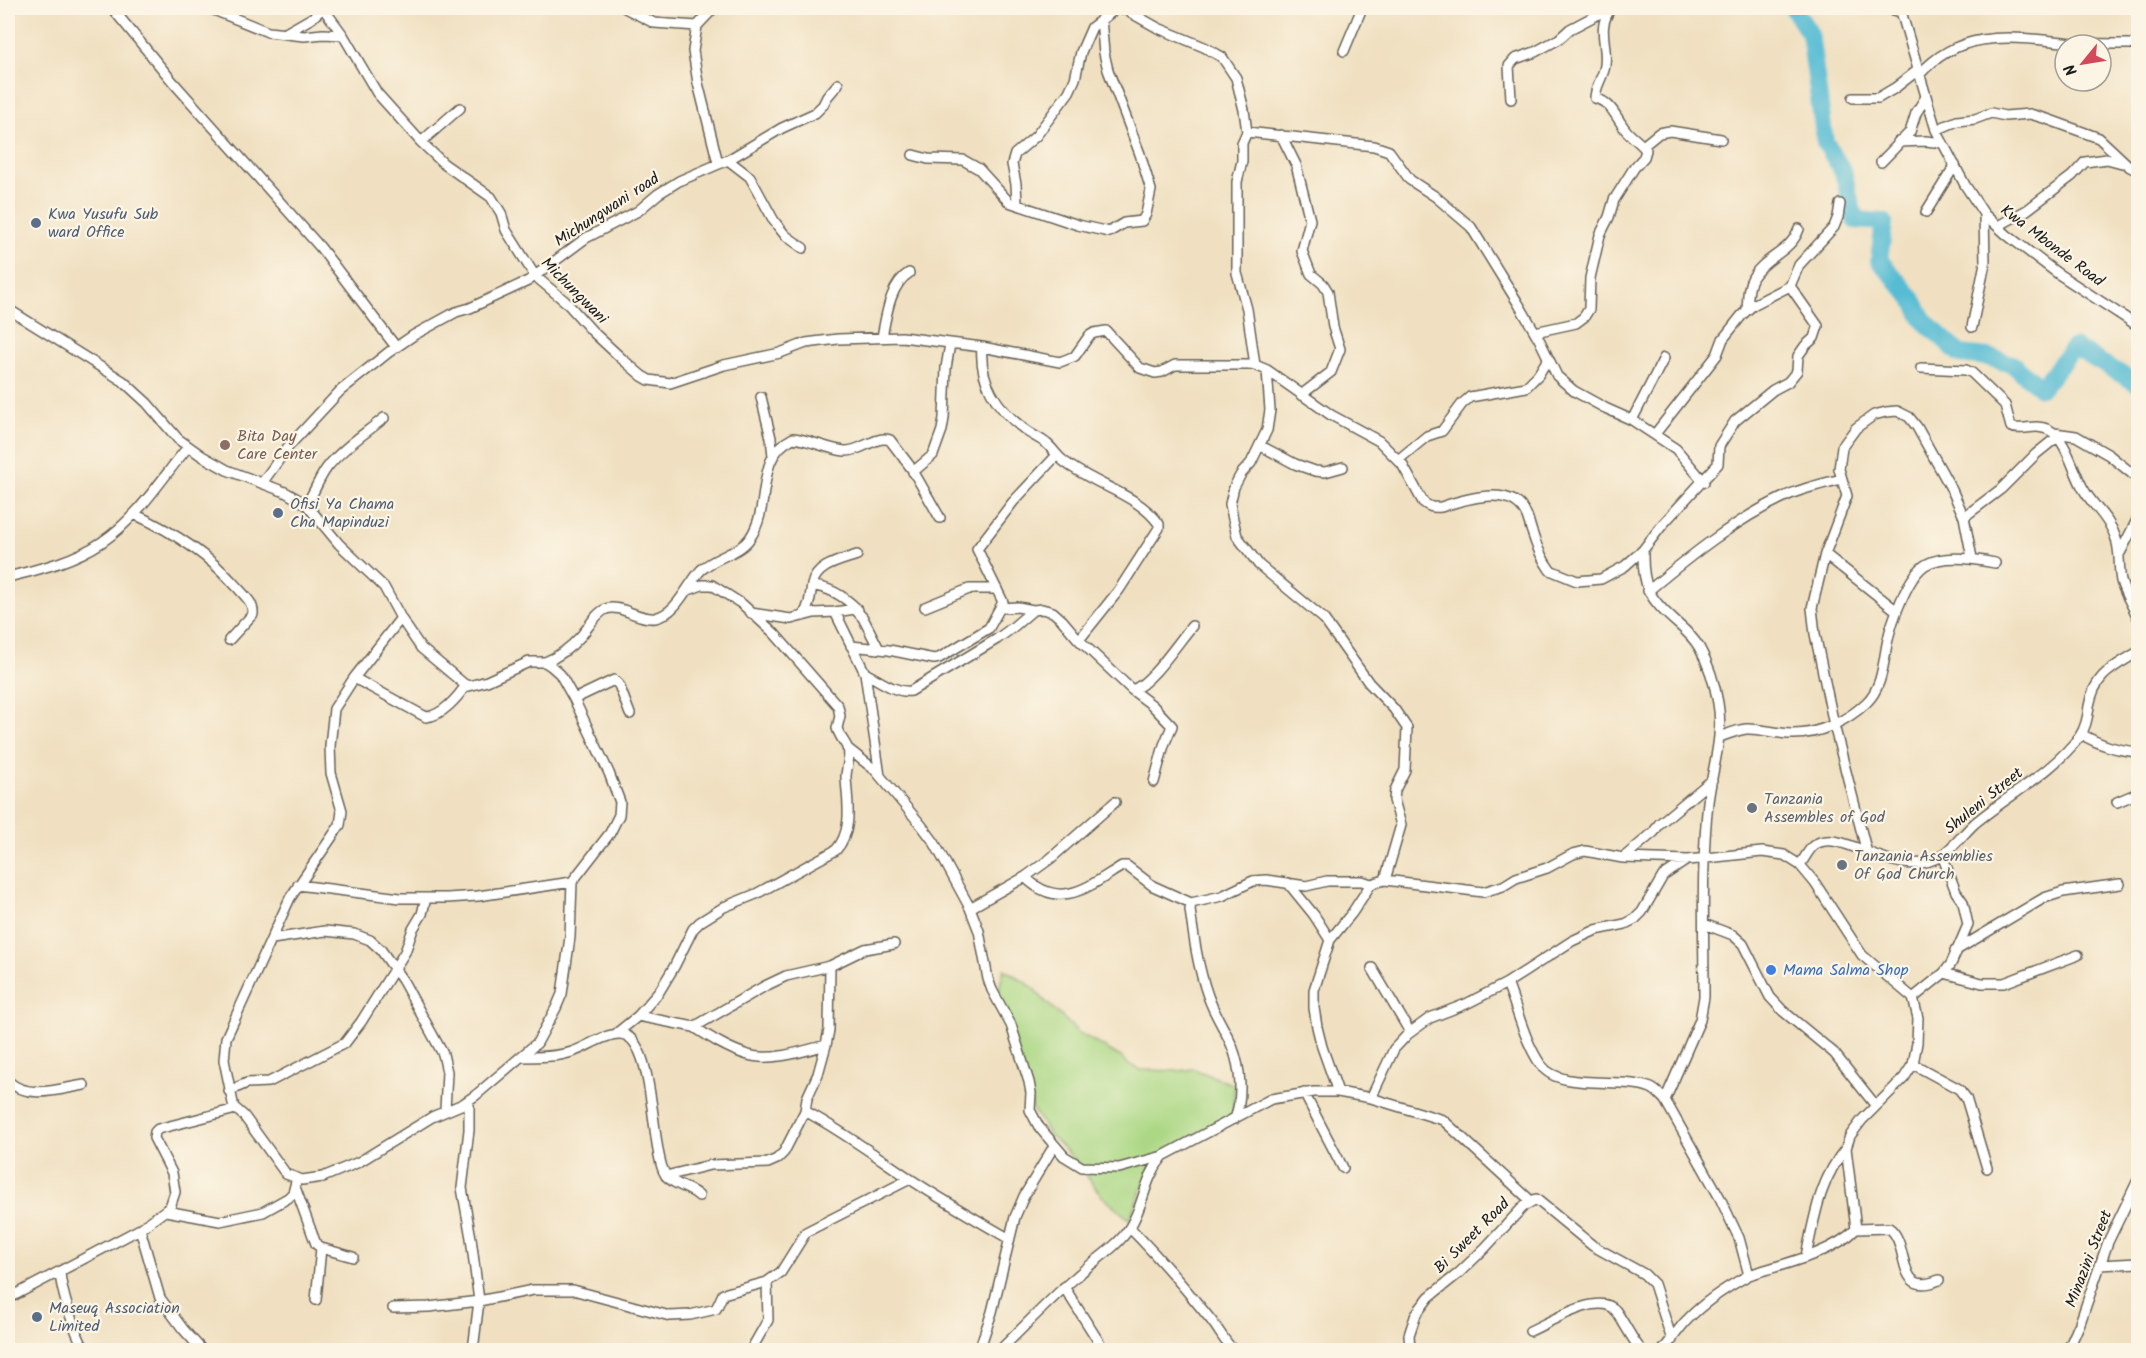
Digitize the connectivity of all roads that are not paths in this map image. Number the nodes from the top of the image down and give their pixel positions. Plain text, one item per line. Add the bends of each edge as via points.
1 (112, 8) edge
2 (209, 8) edge
3 (625, 8) edge
4 (714, 8) edge
5 (1116, 8) edge
6 (1362, 8) edge
7 (1611, 8) edge
8 (1886, 8) edge
9 (1900, 10) edge
10 (1101, 19) junction
11 (697, 26) junction
12 (284, 34) junction
13 (343, 35) junction
14 (2139, 44) edge
15 (1344, 51) dead end
16 (1919, 73) junction
17 (838, 84) dead end
18 (1926, 97) junction
19 (1853, 98) dead end
20 (1511, 99) dead end
21 (460, 108) dead end
22 (1936, 130) junction
23 (1247, 132) junction
24 (1281, 135) junction
25 (1721, 139) dead end
26 (421, 142) junction
27 (1898, 142) junction
28 (1943, 143) junction
29 (1643, 146) junction
30 (913, 155) dead end
31 (728, 160) junction
32 (1881, 162) dead end
33 (718, 163) junction
34 (1955, 165) junction
35 (2134, 169) edge
36 (1017, 203) junction
37 (1840, 204) dead end
38 (1926, 212) dead end
39 (1984, 214) junction
40 (1998, 226) junction
41 (1799, 229) dead end
42 (803, 248) dead end
43 (909, 273) dead end
44 (535, 276) junction
45 (1790, 286) junction
46 (8, 309) edge
47 (1747, 310) junction
48 (2139, 326) edge
49 (1972, 327) dead end
50 (1535, 332) junction
51 (882, 337) junction
52 (947, 343) junction
53 (396, 347) junction
54 (981, 347) junction
55 (1664, 358) dead end
56 (1548, 359) junction
57 (1255, 365) junction
58 (1922, 368) dead end
59 (1268, 370) junction
60 (1301, 395) junction
61 (761, 397) dead end
62 (384, 418) dead end
63 (1632, 420) junction
64 (1655, 434) junction
65 (2055, 435) junction
66 (1261, 446) junction
67 (188, 447) junction
68 (1057, 455) junction
69 (773, 456) junction
70 (1398, 460) junction
71 (1343, 467) dead end
72 (913, 472) junction
73 (2135, 476) dead end
74 (1841, 479) junction
75 (1704, 482) junction
76 (262, 483) junction
77 (306, 504) junction
78 (134, 514) junction
79 (1964, 517) junction
80 (940, 518) dead end
81 (2139, 518) edge
82 (1642, 550) junction
83 (2120, 553) junction
84 (1825, 554) junction
85 (857, 555) dead end
86 (1972, 558) junction
87 (1995, 563) dead end
88 (8, 577) edge
89 (812, 586) junction
90 (997, 589) junction
91 (686, 591) junction
92 (1648, 591) junction
93 (925, 607) dead end
94 (1001, 608) junction
95 (858, 610) junction
96 (1033, 610) junction
97 (1897, 611) junction
98 (835, 612) junction
99 (751, 613) junction
100 (803, 616) junction
101 (401, 618) junction
102 (2139, 618) edge
103 (1192, 626) dead end
104 (229, 640) dead end
105 (1079, 640) junction
106 (851, 646) junction
107 (879, 649) junction
108 (2139, 652) edge
109 (545, 662) junction
110 (865, 673) junction
111 (354, 678) junction
112 (466, 685) junction
113 (1132, 690) junction
114 (574, 699) junction
115 (630, 714) dead end
116 (1834, 725) junction
117 (2081, 734) junction
118 (1720, 736) junction
119 (847, 748) junction
120 (2139, 752) edge
121 (880, 776) junction
122 (1713, 780) junction
123 (1154, 782) dead end
124 (2139, 793) edge
125 (1114, 802) dead end
126 (2117, 802) dead end
127 (1867, 853) junction
128 (1942, 855) junction
129 (1623, 858) junction
130 (1704, 859) junction
131 (1688, 860) junction
132 (1800, 865) junction
133 (1025, 877) junction
134 (1385, 880) junction
135 (572, 882) junction
136 (1288, 883) junction
137 (1371, 884) junction
138 (2120, 884) dead end
139 (298, 885) junction
140 (426, 898) junction
141 (1191, 903) junction
142 (970, 908) junction
143 (1704, 924) junction
144 (272, 939) junction
145 (1330, 940) junction
146 (894, 944) dead end
147 (1955, 951) junction
148 (2078, 955) dead end
149 (830, 966) junction
150 (394, 967) junction
151 (1372, 968) dead end
152 (1944, 973) junction
153 (1508, 983) junction
154 (1912, 998) junction
155 (638, 1016) junction
156 (694, 1027) junction
157 (1410, 1032) junction
158 (617, 1033) junction
159 (826, 1045) junction
160 (522, 1057) junction
161 (1913, 1064) junction
162 (8, 1081) edge
163 (84, 1085) dead end
164 (229, 1091) junction
165 (1338, 1092) junction
166 (1304, 1093) junction
167 (1371, 1098) junction
168 (469, 1100) junction
169 (1665, 1100) junction
170 (1876, 1106) junction
171 (234, 1108) junction
172 (445, 1110) junction
173 (805, 1111) junction
174 (1235, 1119) junction
175 (1054, 1146) junction
176 (1846, 1149) junction
177 (1163, 1156) junction
178 (1987, 1167) dead end
179 (1343, 1168) dead end
180 (666, 1176) junction
181 (910, 1179) junction
182 (2139, 1180) edge
183 (296, 1183) junction
184 (699, 1196) dead end
185 (2135, 1196) edge
186 (1531, 1201) junction
187 (166, 1211) junction
188 (1130, 1228) junction
189 (1856, 1228) junction
190 (140, 1229) junction
191 (1008, 1238) junction
192 (321, 1248) junction
193 (1806, 1256) junction
194 (353, 1257) dead end
195 (2139, 1263) edge
196 (2099, 1265) junction
197 (60, 1272) junction
198 (1749, 1275) junction
199 (1939, 1280) dead end
200 (767, 1282) junction
201 (1064, 1287) junction
202 (11, 1297) dead end
203 (316, 1300) dead end
204 (480, 1301) junction
205 (393, 1308) dead end
206 (1530, 1331) dead end
207 (1672, 1340) junction
208 (85, 1350) edge
209 (202, 1350) edge
210 (473, 1350) edge
211 (751, 1350) edge
212 (979, 1350) edge
213 (1000, 1350) edge
214 (1104, 1350) edge
215 (1233, 1350) edge
216 (1410, 1350) edge
217 (1641, 1350) edge
218 (1663, 1350) edge
219 (2068, 1350) edge

1 - 53 street via 147,53 320,247
2 - 12 street via 268,32
3 - 11 street via 654,22
4 - 11 street
5 - 10 street
5 - 23 street via 1222,57 1236,78
6 - 15 street
7 - 20 street via 1543,48 1515,59 1509,66
7 - 29 street via 1603,28 1605,66 1594,98 1612,108 1625,130
8 - 9 street
9 - 16 street, Kwa Mbonde Road
10 - 36 street via 1086,40 1069,92 1036,136 1015,154 1012,164
10 - 36 street via 1108,70 1151,189 1146,214 1142,221 1124,222 1109,232 1048,216
11 - 33 street via 694,64
12 - 13 street
12 - 13 street, Michungwani via 322,8
13 - 26 street, Michungwani via 377,93
14 - 16 street via 1999,37 1944,52
16 - 18 street, Kwa Mbonde Road
16 - 19 street via 1878,98
17 - 31 street, Michungwani road via 815,113
18 - 22 street, Kwa Mbonde Road
18 - 27 street via 1912,129
21 - 26 street
22 - 28 street, Kwa Mbonde Road
22 - 35 street via 1957,120 1991,113 2030,114 2099,138
23 - 24 street
23 - 57 street via 1237,182 1237,273
24 - 50 street via 1374,146 1389,152 1410,180 1471,227
24 - 60 street via 1296,165 1310,220 1302,251 1311,274 1328,292 1340,349 1331,372
25 - 29 street via 1670,130 1659,133
26 - 44 street, Michungwani via 444,164 491,197
27 - 28 street
27 - 32 street
28 - 34 street, Kwa Mbonde Road
29 - 50 street via 1644,157 1614,200 1600,235 1590,278 1589,309 1576,323
30 - 36 street via 963,160 979,169 1009,201
31 - 33 street, Michungwani road
31 - 42 street via 750,177 774,221
33 - 44 street, Michungwani road via 680,181 638,210 586,238
34 - 38 street
34 - 39 street, Kwa Mbonde Road
35 - 40 street via 2114,159 2085,162 2018,216
37 - 45 street via 1834,227 1799,265
39 - 40 street, Kwa Mbonde Road
39 - 49 street via 1985,263
40 - 48 street, Kwa Mbonde Road via 2057,273
41 - 47 street via 1791,245 1752,278
43 - 51 street via 899,281 887,310
44 - 51 street, Michungwani via 628,364 656,382 670,383 806,343
44 - 53 street, Michungwani road via 456,312
45 - 47 street
45 - 75 street via 1814,319 1817,332 1798,356 1797,371 1788,382 1735,421 1719,446 1718,464
46 - 67 street via 123,381
47 - 64 street via 1723,339 1718,355
50 - 56 street
51 - 52 street, Michungwani
52 - 54 street, Michungwani
52 - 72 street via 942,430 933,455
53 - 76 street, Michungwani road via 340,391 288,447
54 - 57 street, Michungwani via 1060,362 1075,356 1094,333 1106,331 1147,372 1162,372 1175,365
54 - 68 street via 982,371 991,394 1012,419 1047,443
55 - 63 street
56 - 63 street via 1557,376 1574,391
56 - 70 street via 1526,387 1470,398 1442,431 1427,436
57 - 59 street
58 - 65 street via 1972,373 2005,405 2011,427 2039,427
59 - 60 street
59 - 66 street via 1270,410
60 - 70 street via 1379,441
61 - 69 street
62 - 77 street via 330,463
63 - 64 street
64 - 75 street via 1676,449
65 - 73 street via 2076,436
65 - 79 street via 2001,489
65 - 83 street via 2083,489 2113,529
66 - 71 street via 1316,471
66 - 134 street via 1234,487 1230,504 1237,536 1259,565 1323,618 1407,728 1405,770 1394,800 1401,825
67 - 76 street via 227,470
67 - 78 street
68 - 90 street via 1012,502 977,549
68 - 105 street via 1132,500 1159,524 1123,585
69 - 72 street via 794,438 845,451 884,438 894,444
69 - 91 street via 767,466 759,519 750,537 741,547 704,567
70 - 82 street via 1423,502 1433,508 1491,495 1511,500 1526,514 1544,561 1559,574 1577,580 1601,579 1625,566
72 - 80 street
74 - 79 street via 1839,459 1848,437 1874,415 1898,411 1917,427
74 - 84 street via 1847,496
74 - 92 street via 1786,496 1765,507
75 - 82 street
76 - 77 street
77 - 101 street via 339,544 384,587
78 - 88 street via 86,551
78 - 104 street via 161,526 204,555 248,600 253,614
79 - 86 street
81 - 83 street
82 - 92 street
83 - 102 street via 2122,583
84 - 97 street
84 - 116 street via 1812,608
85 - 89 street via 819,571
86 - 87 street
86 - 97 street via 1937,559 1925,565
89 - 95 street via 823,586
89 - 100 street
90 - 93 street via 969,589
90 - 94 street via 1003,602
91 - 99 street via 712,585
91 - 109 street via 666,614 653,618 604,610 575,642
92 - 118 street via 1655,604 1699,646 1719,703
94 - 96 street
94 - 107 street via 989,628 939,658
95 - 98 street
95 - 107 street
96 - 105 street via 1053,612
96 - 110 street via 997,639 914,690 890,687
97 - 116 street via 1874,693
98 - 100 street
98 - 106 street
99 - 100 street via 787,619
99 - 119 street via 774,633 838,706 837,728
101 - 111 street
101 - 112 street via 421,648
103 - 113 street via 1148,679
105 - 113 street
106 - 107 street
106 - 110 street
108 - 117 street, Shuleni Street via 2100,677 2093,688
109 - 112 street via 529,662 487,681
109 - 114 street via 560,674
110 - 121 street
111 - 112 street via 426,717 440,712
111 - 139 street via 334,709 330,746 331,773 342,811 340,825
113 - 123 street via 1172,726
114 - 115 street via 616,680
114 - 135 street via 609,773 620,802 620,815
116 - 118 street via 1794,734 1747,729
116 - 127 street
117 - 120 street via 2100,745
117 - 128 street, Shuleni Street via 2060,758 1974,824
118 - 122 street
119 - 121 street
119 - 155 street via 848,821 838,848 700,922 693,928 663,986
121 - 142 street via 934,842
122 - 129 street
122 - 130 street
124 - 126 street
125 - 133 street
127 - 128 street, Shuleni Street via 1906,864
127 - 132 street, Shuleni Street via 1831,840 1812,847
128 - 147 street via 1963,902 1968,925
129 - 131 street
129 - 134 street via 1585,851 1483,892
130 - 131 street
130 - 132 street via 1762,852 1784,855
130 - 143 street
131 - 153 street via 1663,876 1635,919 1572,941
132 - 154 street via 1862,955
133 - 141 street via 1055,895 1080,891 1127,866 1153,886
133 - 142 street
134 - 137 street
135 - 140 street via 478,896
135 - 160 street via 562,994 537,1043
136 - 137 street
136 - 141 street via 1253,881 1222,896
136 - 145 street
137 - 145 street
138 - 147 street via 2044,898
139 - 140 street
139 - 144 street
140 - 150 street via 405,952
141 - 174 street via 1196,953 1208,996 1237,1062 1240,1098
142 - 175 street via 979,931 988,979 1011,1025 1029,1082 1030,1110
143 - 169 street via 1704,997 1700,1020
143 - 170 street via 1733,934 1743,944 1770,997 1834,1053
144 - 150 street via 325,931 354,934 370,940
144 - 164 street via 226,1038 224,1060
145 - 165 street via 1314,990 1314,1008 1322,1047
146 - 149 street via 864,949
147 - 152 street
148 - 152 street via 2004,982 1982,983
149 - 156 street via 786,976
149 - 159 street
150 - 164 street via 345,1043 269,1082 247,1083
150 - 172 street via 443,1054 447,1072
151 - 157 street
152 - 154 street
153 - 157 street via 1430,1018
153 - 169 street via 1532,1050 1548,1072 1571,1080 1639,1084 1654,1089
154 - 161 street via 1918,1018
155 - 156 street
155 - 158 street
156 - 159 street via 750,1056 796,1053
157 - 167 street via 1394,1048
158 - 160 street via 571,1053
158 - 180 street via 633,1039 641,1054
159 - 173 street
160 - 168 street
161 - 170 street
161 - 178 street via 1959,1089 1966,1098
162 - 163 street via 28,1092
164 - 171 street
165 - 166 street
165 - 167 street
166 - 174 street via 1270,1099
166 - 179 street
167 - 186 street via 1443,1120
168 - 172 street
168 - 204 street via 462,1188
169 - 198 street via 1720,1198 1739,1238
170 - 176 street via 1850,1136
171 - 183 street
171 - 187 street via 155,1131 154,1138 172,1173 175,1192
172 - 183 street via 359,1162
173 - 180 street via 777,1159 768,1163 710,1165
173 - 181 street
174 - 177 street
175 - 177 street via 1073,1163 1100,1169 1135,1166
175 - 191 street via 1024,1196
176 - 189 street
176 - 193 street via 1832,1165 1823,1188
177 - 188 street via 1153,1168
180 - 184 street
181 - 191 street
181 - 200 street via 806,1232 781,1272
182 - 185 street, Minazini Street
183 - 187 street via 288,1198 263,1212 232,1219 220,1221
183 - 192 street via 316,1244
185 - 196 street, Minazini Street
186 - 207 street, Bi Sweet Road via 1536,1199 1593,1246 1644,1274 1654,1284
186 - 216 street, Bi Sweet Road via 1459,1273 1429,1297 1416,1314 1409,1335
187 - 190 street
188 - 201 street
188 - 215 street via 1159,1257
189 - 193 street via 1840,1242
189 - 199 street via 1889,1228 1897,1236 1907,1274 1924,1283
190 - 197 street
190 - 209 street via 160,1298
191 - 212 street via 992,1312
192 - 194 street
192 - 203 street
193 - 198 street
195 - 196 street
196 - 219 street, Minazini Street
197 - 202 street
197 - 208 street via 71,1317
198 - 207 street via 1703,1304
200 - 204 street via 726,1293 716,1309 690,1315 650,1312 573,1290 533,1290
200 - 211 street via 768,1320
201 - 213 street
201 - 214 street
204 - 205 street
204 - 210 street
206 - 217 street via 1580,1308 1607,1304 1615,1309
207 - 218 street

